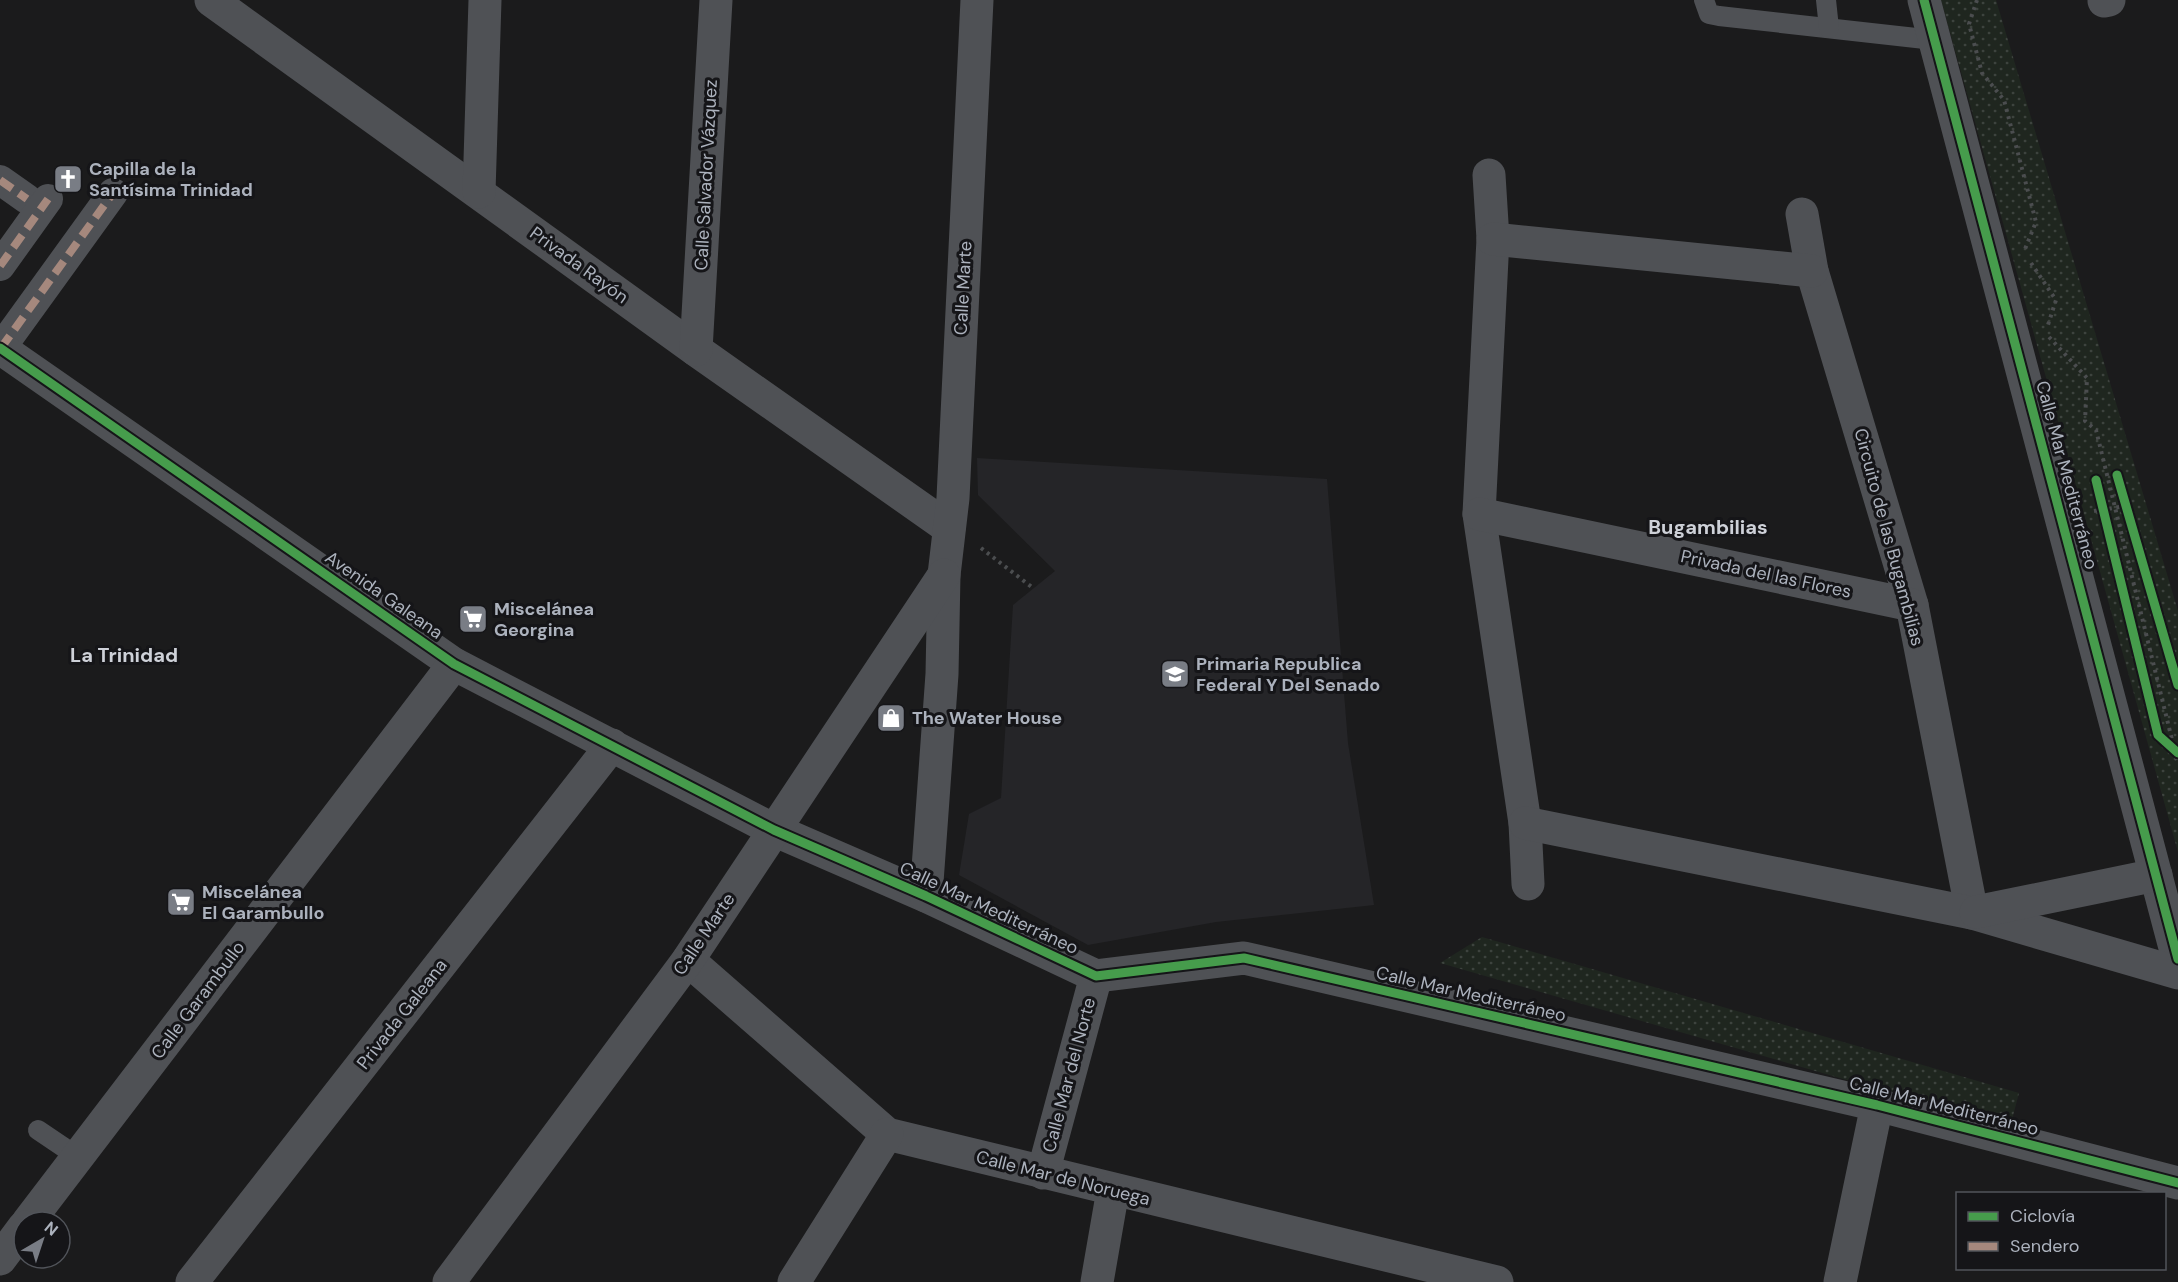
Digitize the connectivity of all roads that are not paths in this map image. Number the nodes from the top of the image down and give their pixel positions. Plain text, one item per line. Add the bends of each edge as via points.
1 (211, 0) edge
2 (484, 0) edge
3 (716, 0) edge
4 (977, 0) edge
5 (1704, 0) edge
6 (1826, 0) edge
7 (1924, 0) edge
8 (2109, 0) edge
9 (2104, 1) edge
10 (1830, 28) junction
11 (1934, 40) junction
12 (1490, 175) dead end
13 (0, 180) edge
14 (479, 192) junction
15 (113, 193) dead end
16 (1802, 214) dead end
17 (1493, 238) junction
18 (0, 266) edge
19 (1812, 271) junction
20 (1, 348) edge
21 (696, 350) junction
22 (1479, 514) junction
23 (947, 549) junction
24 (1912, 605) junction
25 (454, 664) junction
26 (612, 745) junction
27 (1525, 823) junction
28 (774, 830) junction
29 (2156, 875) junction
30 (1528, 884) dead end
31 (926, 896) junction
32 (1972, 913) junction
33 (2178, 959) edge
34 (688, 960) junction
35 (2178, 973) edge
36 (1096, 976) junction
37 (1877, 1105) junction
38 (38, 1131) dead end
39 (887, 1134) junction
40 (78, 1157) junction
41 (1043, 1173) junction
42 (2178, 1183) edge
43 (1113, 1190) junction
44 (37, 1210) edge
45 (12, 1242) edge
46 (0, 1258) edge
47 (1417, 1273) edge
48 (0, 1274) edge
49 (10, 1282) edge
50 (192, 1282) edge
51 (448, 1282) edge
52 (794, 1282) edge
53 (1097, 1282) edge
54 (1497, 1282) edge
55 (1840, 1282) edge

1 - 14 street, Privada Rayón
2 - 14 street
3 - 21 street, Calle Salvador Vázquez
4 - 23 street, Calle Marte via 953,498
5 - 10 lane via 1710,14
6 - 10 lane
7 - 11 street, Calle Mar Mediterráneo
8 - 9 street
10 - 11 lane
11 - 29 street, Calle Mar Mediterráneo
12 - 17 street
13 - 18 street via 37,199
14 - 21 street, Privada Rayón
15 - 20 street
16 - 19 street, Circuito de las Bugambilias
17 - 19 street
17 - 22 street
19 - 24 street, Circuito de las Bugambilias
20 - 25 street, Avenida Galeana
21 - 23 street, Privada Rayón
22 - 24 street, Privada del las Flores
22 - 27 street
23 - 28 street, Calle Marte
23 - 31 street, Calle Marte
24 - 32 street, Circuito de las Bugambilias
25 - 26 street, Avenida Galeana
25 - 40 street, Calle Garambullo
26 - 28 street, Avenida Galeana
26 - 50 street, Privada Galeana
27 - 30 street
27 - 32 street
28 - 31 street, Calle Mar Mediterráneo
28 - 34 street, Calle Marte
29 - 32 street
29 - 33 street, Calle Mar Mediterráneo
31 - 36 street, Calle Mar Mediterráneo
32 - 35 street
34 - 39 street, Calle Mar de Noruega
34 - 51 street, Calle Marte
36 - 37 street, Calle Mar Mediterráneo via 1244,958
36 - 41 street, Calle Mar del Norte
37 - 42 street, Calle Mar Mediterráneo
37 - 55 street
38 - 40 lane
39 - 41 street, Calle Mar de Noruega
39 - 52 street
40 - 44 street, Calle Garambullo
41 - 43 street, Calle Mar de Noruega
43 - 47 street, Calle Mar de Noruega
43 - 53 street
45 - 46 street
47 - 54 street, Calle Mar de Noruega
48 - 49 street

